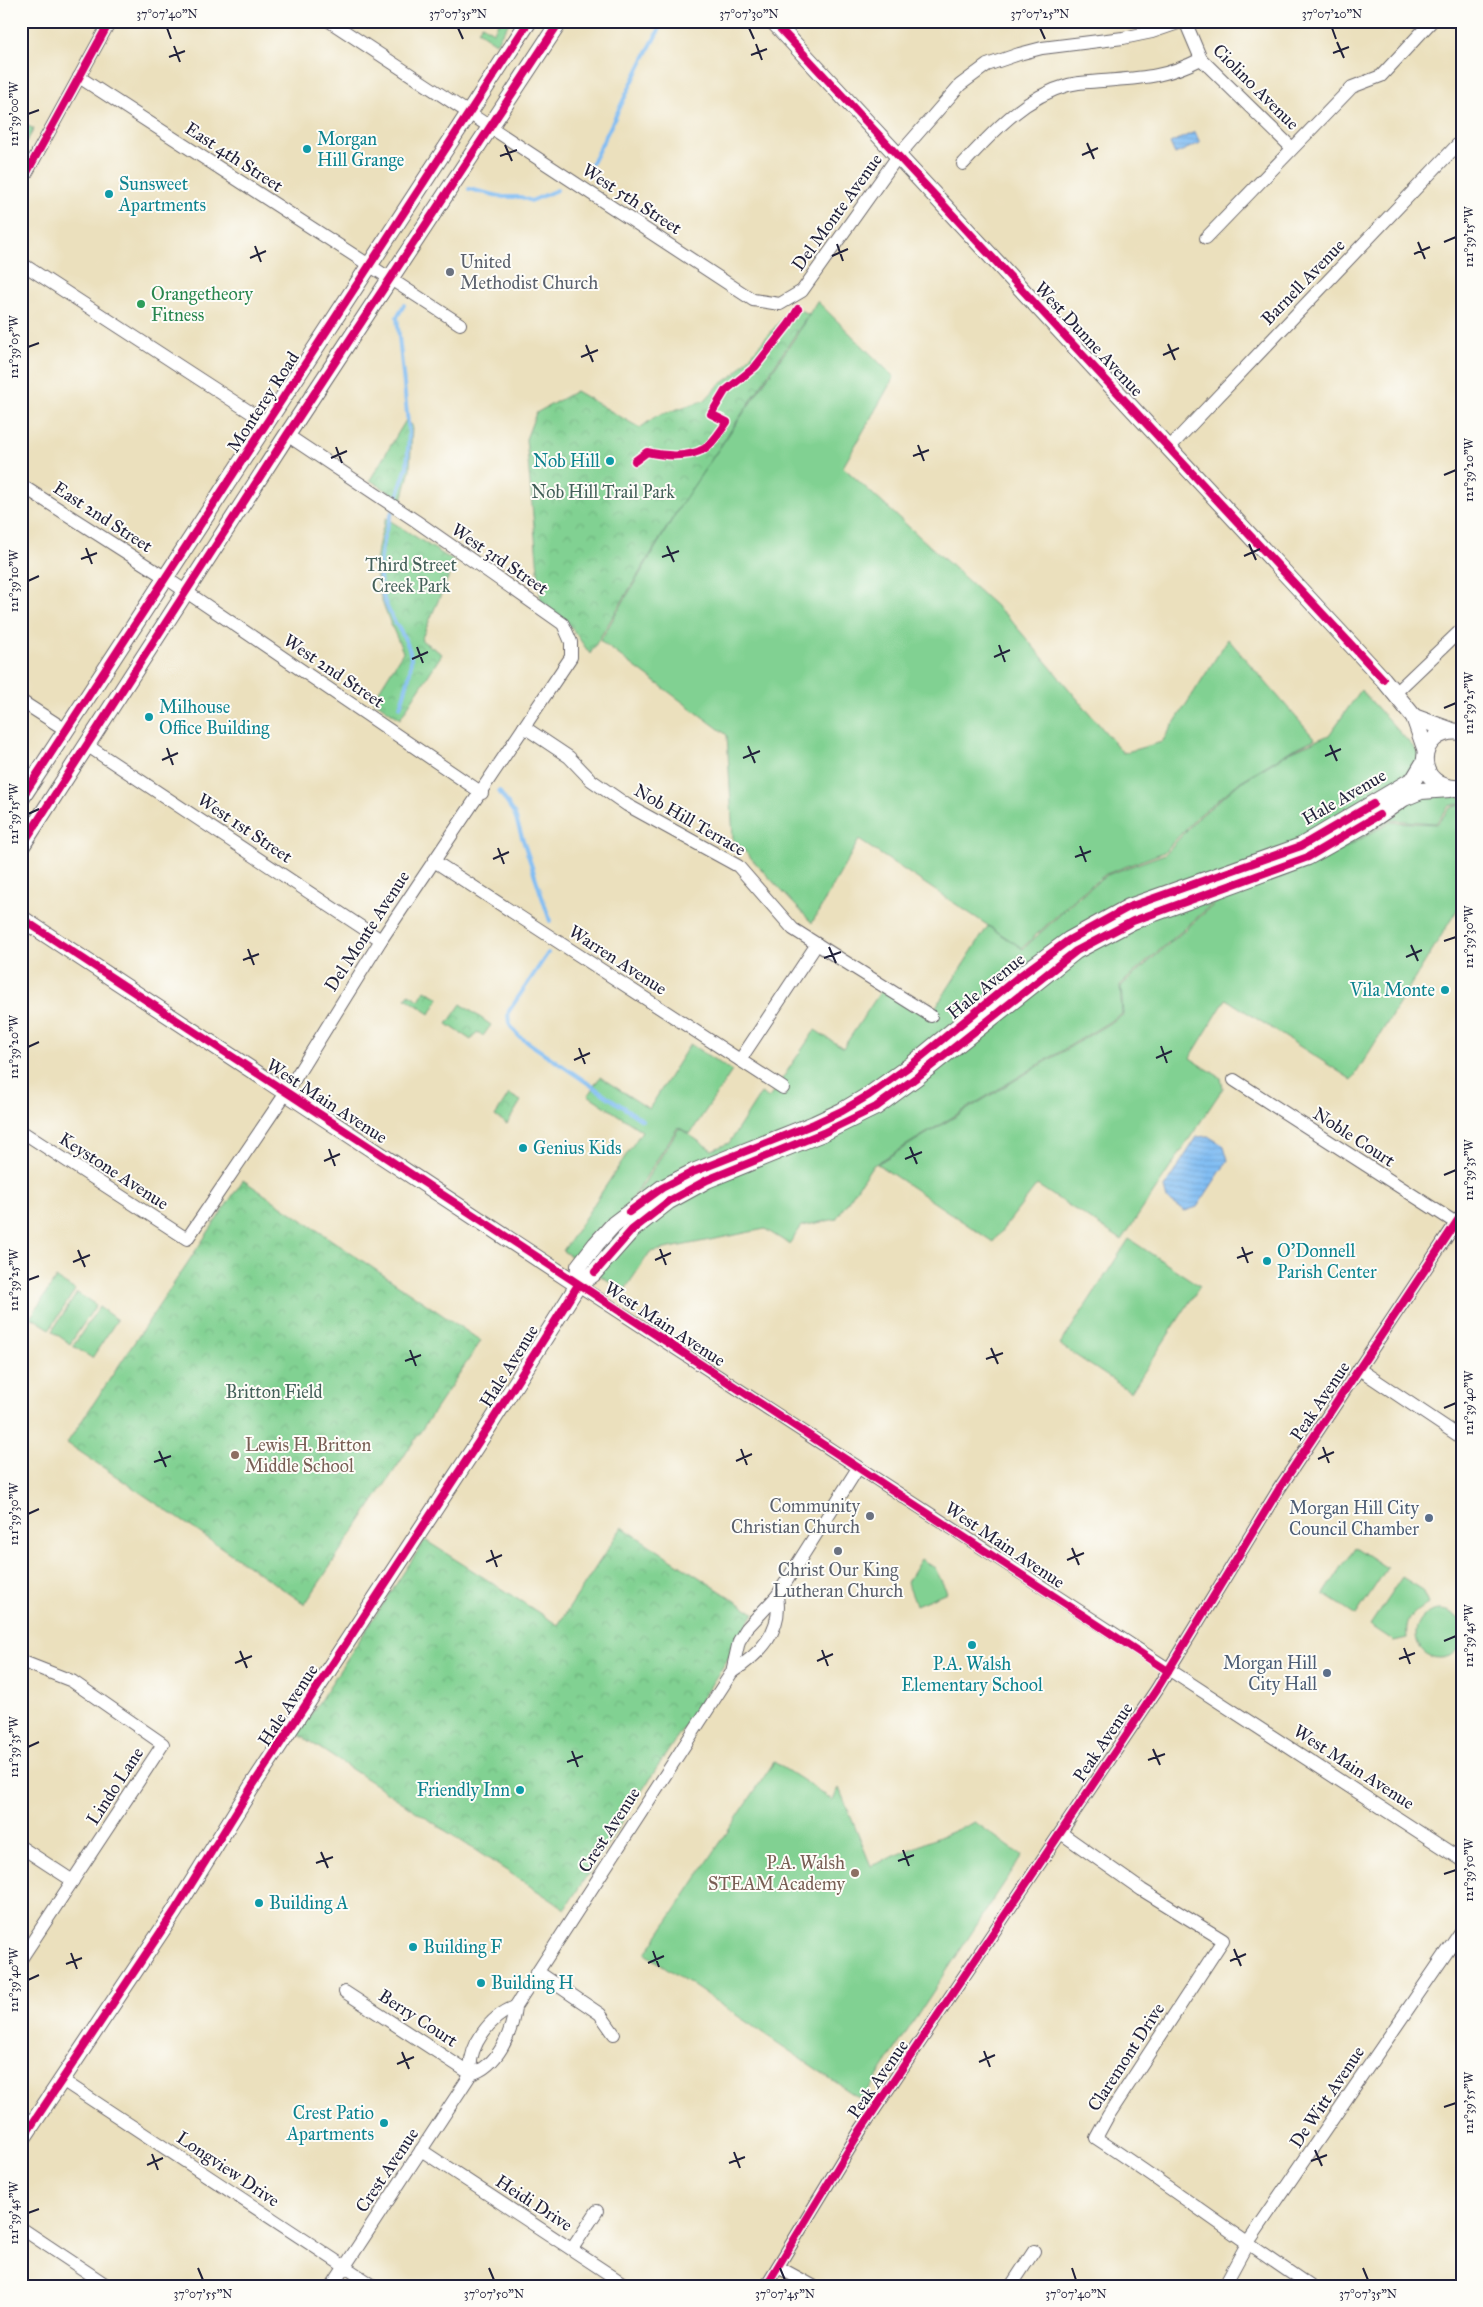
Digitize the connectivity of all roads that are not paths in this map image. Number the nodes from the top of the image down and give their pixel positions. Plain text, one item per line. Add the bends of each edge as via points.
1 (110, 21) edge
2 (330, 21) edge
3 (529, 21) edge
4 (560, 21) edge
5 (773, 21) edge
6 (1184, 21) edge
7 (1432, 21) edge
8 (1201, 59) junction
9 (79, 77) junction
10 (470, 113) junction
11 (490, 126) junction
12 (1462, 140) edge
13 (1292, 148) junction
14 (898, 156) junction
15 (963, 164) dead end
16 (21, 183) edge
17 (1206, 238) dead end
18 (21, 263) edge
19 (370, 265) junction
20 (392, 278) junction
21 (780, 304) joint
22 (460, 324) dead end
23 (267, 423) junction
24 (287, 435) junction
25 (1169, 448) junction
26 (21, 485) edge
27 (166, 578) junction
28 (186, 592) junction
29 (1462, 629) edge
30 (571, 642) joint
31 (1394, 694) junction
32 (21, 701) edge
33 (1414, 717) junction
34 (524, 727) junction
35 (66, 730) junction
36 (1456, 731) edge
37 (88, 746) junction
38 (1424, 758) junction
39 (1456, 788) edge
40 (482, 793) junction
41 (21, 799) edge
42 (21, 847) edge
43 (434, 861) junction
44 (21, 918) edge
45 (381, 940) junction
46 (817, 944) junction
47 (931, 1016) dead end
48 (740, 1060) junction
49 (1234, 1080) dead end
50 (783, 1088) dead end
51 (286, 1093) junction
52 (21, 1132) edge
53 (1459, 1219) edge
54 (187, 1239) joint
55 (578, 1285) junction
56 (1359, 1369) junction
57 (1462, 1438) edge
58 (858, 1468) junction
59 (777, 1596) junction
60 (21, 1661) edge
61 (1168, 1671) junction
62 (732, 1672) junction
63 (1061, 1833) junction
64 (21, 1847) edge
65 (1462, 1860) edge
66 (73, 1880) junction
67 (1462, 1930) edge
68 (21, 1959) edge
69 (538, 1972) junction
70 (345, 1992) dead end
71 (515, 2008) junction
72 (614, 2034) dead end
73 (471, 2074) junction
74 (62, 2080) junction
75 (21, 2141) edge
76 (421, 2150) junction
77 (597, 2211) dead end
78 (21, 2228) edge
79 (1248, 2244) junction
80 (572, 2249) junction
81 (1034, 2251) dead end
82 (345, 2267) junction
83 (778, 2267) junction
84 (108, 2286) edge
85 (332, 2286) edge
86 (374, 2286) edge
87 (626, 2286) edge
88 (766, 2286) edge
89 (813, 2286) edge
90 (1011, 2286) edge
91 (1224, 2286) edge
92 (1310, 2286) edge

1 - 9 street
2 - 10 street, West 5th Street
3 - 10 main road, Monterey Road
4 - 11 main road
5 - 14 main road, West Dunne Avenue
6 - 8 street, Ciolino Avenue
6 - 14 street, Del Monte Avenue via 1122,38 1042,48 987,65 960,85
7 - 13 street via 1381,76 1352,87
8 - 13 street, Ciolino Avenue
8 - 15 street via 1161,76 1069,84 1048,92 1024,105 996,128
9 - 16 street
9 - 19 street, East 4th Street
10 - 11 street, West 5th Street
10 - 19 main road, Monterey Road
11 - 20 main road
11 - 21 street, West 5th Street via 753,300
12 - 25 street, Barnell Avenue
13 - 17 street
14 - 21 street, Del Monte Avenue via 802,291
14 - 25 main road, West Dunne Avenue
18 - 23 street
19 - 20 street, East 4th Street
19 - 23 main road, Monterey Road
20 - 22 street, East 4th Street
20 - 24 main road
23 - 27 main road, Monterey Road
24 - 28 main road
24 - 30 street, West 3rd Street via 562,624
25 - 31 main road, West Dunne Avenue
26 - 27 street, East 2nd Street
27 - 28 street, West 2nd Street
27 - 35 main road, Monterey Road
28 - 37 main road
28 - 40 street, West 2nd Street
29 - 31 street
30 - 34 street, Del Monte Avenue via 571,657
31 - 33 main road, West Dunne Avenue
32 - 35 street
33 - 36 main road, West Dunne Avenue
33 - 38 main road, West Dunne Avenue
34 - 40 street, Del Monte Avenue
34 - 46 street, Nob Hill Terrace via 569,757 591,780 627,805 738,866 793,929
35 - 41 main road, Monterey Road
36 - 38 main road, Hale Avenue via 1432,739
37 - 42 main road
37 - 45 street, West 1st Street
38 - 39 main road, West Dunne Avenue via 1431,779
38 - 55 main road, Hale Avenue via 1414,779 1301,846 1129,908 1069,940 911,1065 842,1111 693,1172 662,1188 614,1224 596,1244 579,1266
39 - 55 main road, Hale Avenue via 1421,791 1404,798 1308,857 1133,921 1076,951 876,1107 823,1133 707,1180 669,1201 632,1230 593,1274
40 - 43 street, Del Monte Avenue
43 - 45 street, Del Monte Avenue
43 - 48 street, Warren Avenue
44 - 51 main road, West Main Avenue
45 - 51 street, Del Monte Avenue
46 - 47 street, Nob Hill Terrace
46 - 48 street
48 - 50 street, Warren Avenue
49 - 53 street, Noble Court
51 - 54 street, Del Monte Avenue
51 - 55 main road, West Main Avenue
52 - 54 street, Keystone Avenue
53 - 56 street, Peak Avenue
55 - 58 street, West Main Avenue
55 - 74 main road, Hale Avenue
56 - 57 street
56 - 61 street, Peak Avenue via 1279,1489
58 - 59 street, Crest Avenue
58 - 61 street, West Main Avenue
59 - 62 street, Crest Avenue via 753,1620 739,1641
59 - 62 street, Crest Avenue via 779,1613 767,1643
60 - 66 street, Lindo Lane via 72,1682 163,1744
61 - 63 street, Peak Avenue
61 - 65 street, West Main Avenue
62 - 69 street, Crest Avenue
63 - 79 street, Claremont Drive via 1142,1890 1223,1940 1096,2138
63 - 83 street, Peak Avenue via 860,2131
64 - 66 street
66 - 68 street, Lindo Lane
67 - 79 street, De Witt Avenue
69 - 71 street, Crest Avenue
69 - 72 street via 600,2014
70 - 73 street, Berry Court
71 - 73 street, Crest Avenue via 502,2047 478,2072
71 - 73 street, Crest Avenue via 493,2021 479,2039 470,2064
73 - 76 street, Crest Avenue
74 - 75 main road, Hale Avenue
74 - 82 street, Longview Drive
76 - 80 street, Heidi Drive
76 - 82 street, Crest Avenue
77 - 80 street
78 - 84 street
79 - 91 street, De Witt Avenue
79 - 92 street, Claremont Drive
80 - 87 street, Heidi Drive
81 - 90 street
82 - 85 street, Crest Avenue
82 - 86 street, Longview Drive
83 - 88 street, Peak Avenue
83 - 89 street

